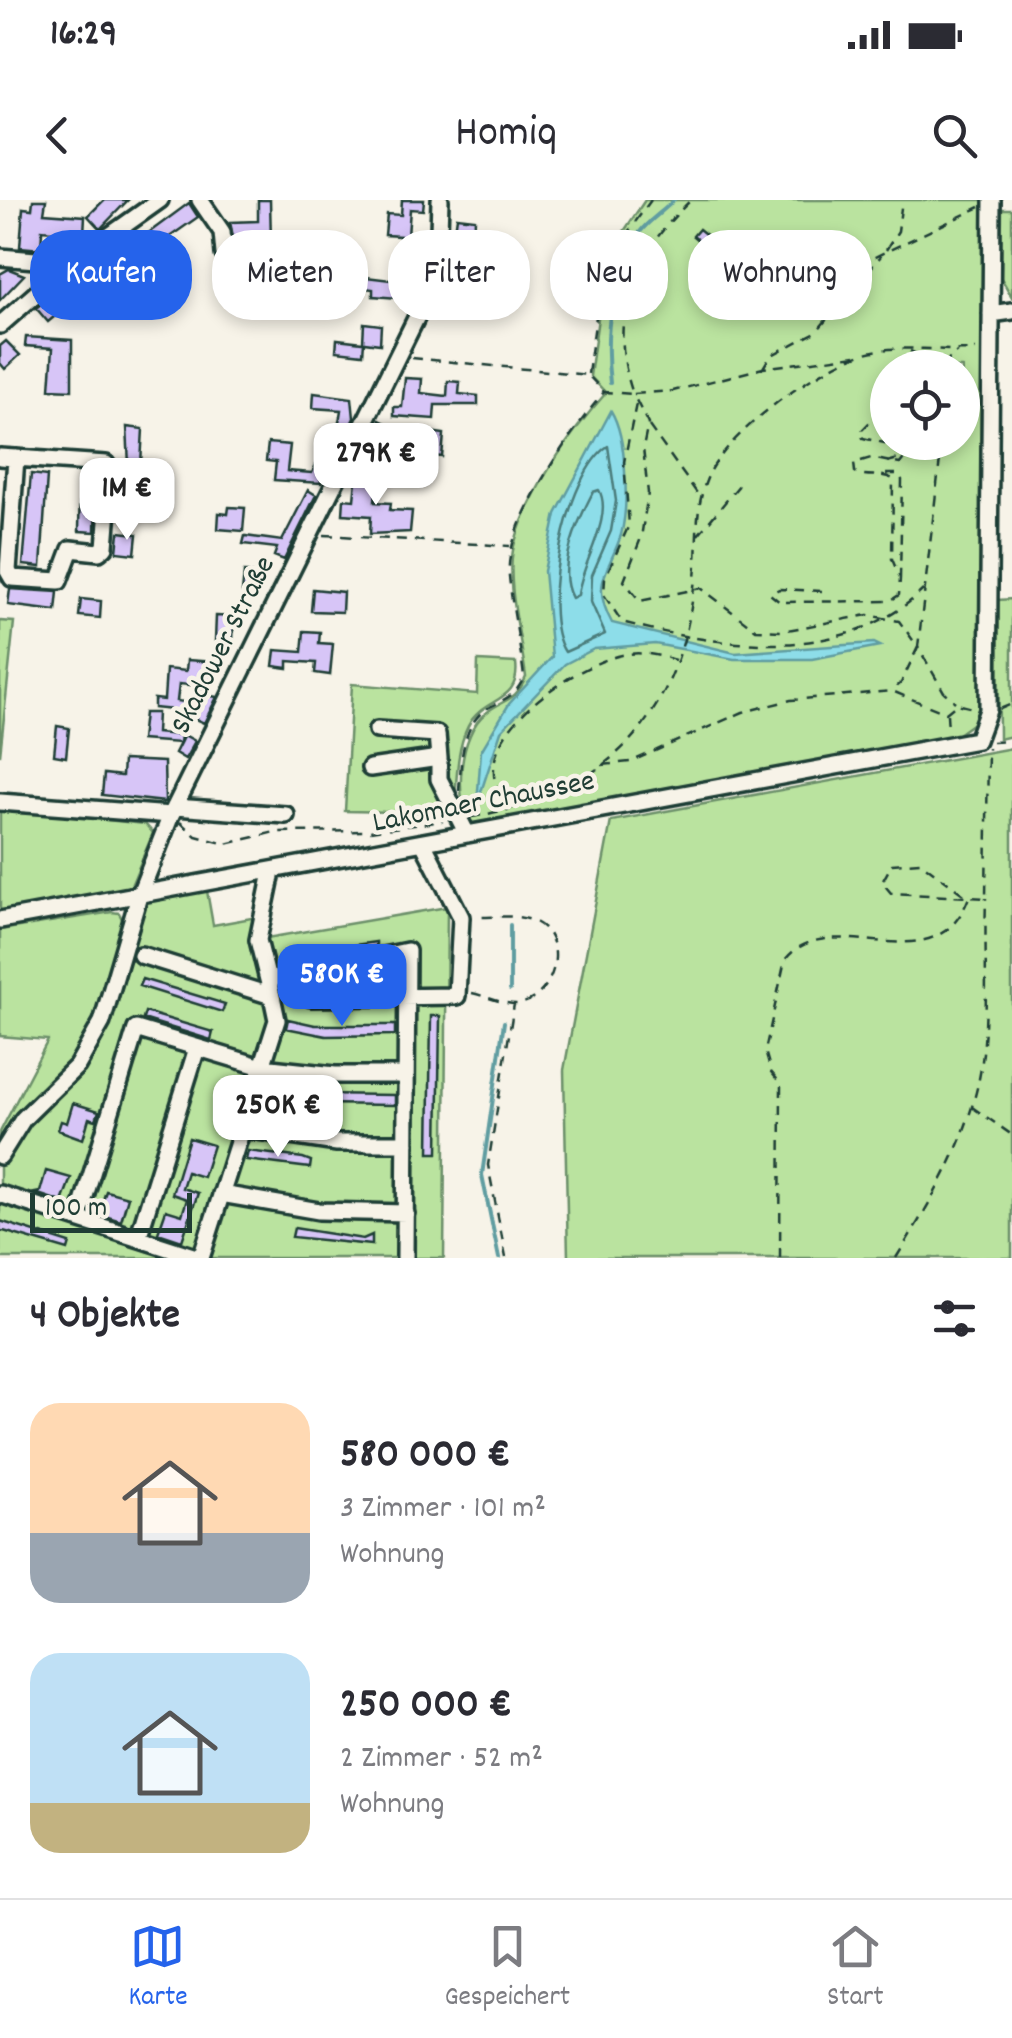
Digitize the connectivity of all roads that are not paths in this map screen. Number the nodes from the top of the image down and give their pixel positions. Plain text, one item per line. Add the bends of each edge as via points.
1 (142, 200) edge
2 (160, 200) edge
3 (200, 200) edge
4 (440, 200) edge
5 (992, 204) edge
6 (129, 217) junction
7 (112, 230) edge
8 (221, 230) edge
9 (0, 257) edge
10 (30, 259) edge
11 (30, 298) edge
12 (1012, 311) edge
13 (991, 314) junction
14 (0, 324) edge
15 (8, 457) edge
16 (377, 730) dead end
17 (439, 758) junction
18 (370, 768) dead end
19 (0, 802) edge
20 (173, 811) junction
21 (286, 816) dead end
22 (462, 821) junction
23 (423, 843) junction
24 (272, 872) junction
25 (139, 896) junction
26 (0, 920) edge
27 (141, 955) dead end
28 (270, 988) junction
29 (311, 998) dead end
30 (406, 998) junction
31 (197, 1048) junction
32 (262, 1067) junction
33 (406, 1075) junction
34 (242, 1129) junction
35 (406, 1143) junction
36 (0, 1156) edge
37 (0, 1194) edge
38 (222, 1194) junction
39 (406, 1212) junction
40 (78, 1219) junction
41 (138, 1238) junction
42 (200, 1258) edge
43 (406, 1258) edge

1 - 6 street
2 - 6 street
3 - 8 street
4 - 20 street, Skadower Straße via 438,264 400,357
5 - 13 street
6 - 7 street
9 - 10 street
11 - 14 street
12 - 13 street
13 - 22 street, Lakomaer Chaussee via 988,710 977,740
15 - 15 street via 106,464 111,472 105,547 71,549 59,582 12,578 8,571
16 - 17 street via 438,734
17 - 18 street
17 - 22 street via 439,780
19 - 20 street
20 - 21 street
20 - 25 street, Skadower Straße
22 - 23 street, Lakomaer Chaussee
23 - 24 street, Lakomaer Chaussee
23 - 30 street via 461,916 460,990 457,996
24 - 25 street, Lakomaer Chaussee
24 - 28 street via 258,940
25 - 26 street, Lakomaer Chaussee
25 - 36 street, Skadower Straße via 102,1022 77,1066 23,1119
27 - 28 street
28 - 30 street via 406,951
28 - 32 street via 278,1020
29 - 30 street
30 - 33 street
31 - 32 street
31 - 40 street via 136,1030
31 - 41 street
32 - 33 street
32 - 34 street
33 - 35 street
34 - 35 street via 353,1145
34 - 38 street
35 - 39 street
37 - 40 street
38 - 39 street via 319,1211
38 - 42 street
39 - 43 street
40 - 41 street
41 - 42 street

